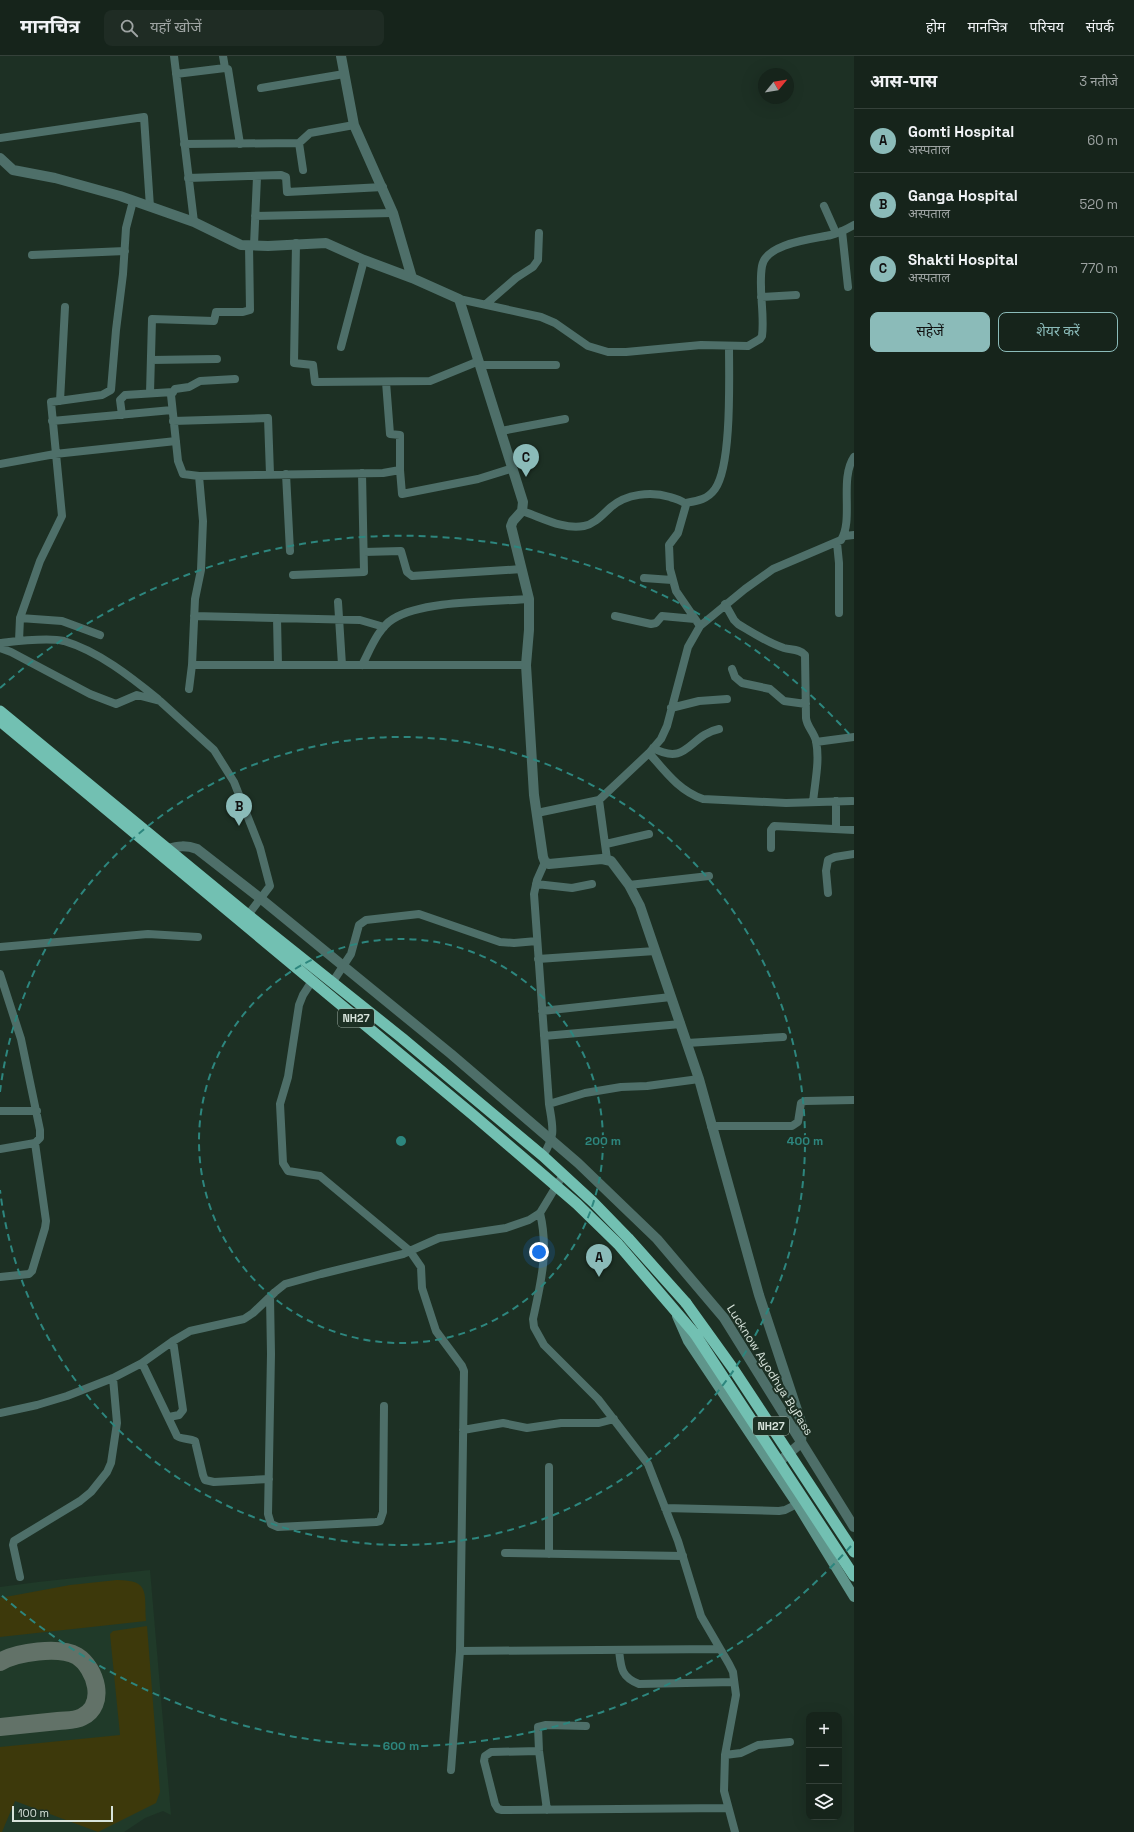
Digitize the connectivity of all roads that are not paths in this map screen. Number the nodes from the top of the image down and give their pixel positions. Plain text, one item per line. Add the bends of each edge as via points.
1 (174, 56) edge
2 (223, 56) edge
3 (341, 56) edge
4 (225, 68) junction
5 (176, 74) junction
6 (344, 74) junction
7 (261, 88) dead end
8 (354, 125) junction
9 (0, 138) edge
10 (299, 143) junction
11 (184, 144) junction
12 (240, 144) junction
13 (0, 158) edge
14 (303, 170) dead end
15 (257, 177) junction
16 (188, 178) junction
17 (383, 187) junction
18 (134, 201) junction
19 (824, 206) dead end
20 (150, 207) junction
21 (393, 212) junction
22 (256, 216) junction
23 (194, 222) junction
24 (854, 225) edge
25 (839, 232) junction
26 (539, 233) dead end
27 (296, 243) junction
28 (251, 245) junction
29 (125, 252) junction
30 (32, 255) dead end
31 (364, 260) junction
32 (412, 278) junction
33 (848, 287) dead end
34 (796, 295) dead end
35 (761, 297) junction
36 (459, 299) junction
37 (486, 304) junction
38 (65, 307) dead end
39 (341, 346) dead end
40 (729, 346) junction
41 (217, 359) dead end
42 (151, 360) junction
43 (480, 363) junction
44 (556, 365) dead end
45 (235, 379) dead end
46 (386, 382) junction
47 (173, 392) junction
48 (150, 393) junction
49 (60, 400) junction
50 (172, 410) junction
51 (122, 415) junction
52 (565, 419) dead end
53 (52, 421) junction
54 (173, 421) junction
55 (501, 431) junction
56 (176, 441) junction
57 (55, 454) junction
58 (854, 457) edge
59 (0, 464) edge
60 (513, 468) junction
61 (400, 470) junction
62 (362, 473) junction
63 (270, 474) junction
64 (286, 474) junction
65 (199, 476) junction
66 (685, 503) junction
67 (522, 510) junction
68 (854, 535) edge
69 (845, 536) junction
70 (837, 543) junction
71 (290, 550) dead end
72 (364, 552) junction
73 (522, 569) junction
74 (293, 575) dead end
75 (644, 578) dead end
76 (672, 580) junction
77 (529, 599) junction
78 (338, 602) dead end
79 (725, 604) junction
80 (839, 613) dead end
81 (194, 616) junction
82 (615, 616) dead end
83 (20, 618) junction
84 (277, 618) junction
85 (695, 618) junction
86 (339, 619) junction
87 (700, 626) junction
88 (384, 627) junction
89 (100, 635) dead end
90 (19, 641) junction
91 (0, 643) edge
92 (0, 648) edge
93 (192, 665) junction
94 (278, 665) junction
95 (342, 665) junction
96 (362, 665) junction
97 (526, 665) junction
98 (732, 670) dead end
99 (189, 689) dead end
100 (727, 699) dead end
101 (160, 701) junction
102 (806, 704) junction
103 (671, 708) junction
104 (0, 711) edge
105 (0, 721) edge
106 (719, 729) dead end
107 (854, 737) edge
108 (816, 742) junction
109 (651, 750) junction
110 (599, 800) junction
111 (836, 801) junction
112 (852, 801) dead end
113 (813, 802) junction
114 (537, 813) junction
115 (836, 828) junction
116 (854, 830) edge
117 (649, 834) dead end
118 (606, 844) junction
119 (772, 848) dead end
120 (167, 849) junction
121 (854, 854) edge
122 (607, 859) junction
123 (545, 862) junction
124 (709, 876) dead end
125 (536, 884) junction
126 (592, 884) dead end
127 (629, 885) junction
128 (828, 892) dead end
129 (260, 898) junction
130 (248, 915) junction
131 (198, 937) dead end
132 (537, 941) junction
133 (0, 947) edge
134 (656, 951) junction
135 (538, 959) junction
136 (343, 966) junction
137 (0, 974) edge
138 (312, 981) junction
139 (332, 983) junction
140 (671, 997) junction
141 (542, 1011) junction
142 (680, 1024) junction
143 (544, 1036) junction
144 (783, 1037) dead end
145 (687, 1042) junction
146 (699, 1079) junction
147 (854, 1100) edge
148 (549, 1104) junction
149 (0, 1111) edge
150 (37, 1111) junction
151 (711, 1126) junction
152 (551, 1142) junction
153 (35, 1143) junction
154 (0, 1149) edge
155 (543, 1156) junction
156 (563, 1175) junction
157 (557, 1186) junction
158 (540, 1213) junction
159 (410, 1251) junction
160 (0, 1277) edge
161 (270, 1297) junction
162 (674, 1308) junction
163 (174, 1341) junction
164 (142, 1363) junction
165 (113, 1378) junction
166 (384, 1406) dead end
167 (0, 1413) edge
168 (169, 1417) junction
169 (614, 1419) junction
170 (463, 1430) junction
171 (801, 1443) junction
172 (549, 1467) dead end
173 (772, 1467) junction
174 (270, 1479) junction
175 (797, 1504) junction
176 (665, 1508) junction
177 (850, 1510) edge
178 (854, 1527) edge
179 (854, 1552) edge
180 (505, 1553) dead end
181 (549, 1554) junction
182 (683, 1556) junction
183 (854, 1576) edge
184 (20, 1577) dead end
185 (854, 1597) edge
186 (619, 1650) junction
187 (720, 1650) junction
188 (460, 1651) junction
189 (734, 1682) junction
190 (586, 1726) dead end
191 (790, 1742) dead end
192 (539, 1751) junction
193 (725, 1755) junction
194 (451, 1770) dead end
195 (728, 1808) junction
196 (547, 1810) junction
197 (735, 1832) edge

1 - 5 street
2 - 4 street
3 - 6 street
4 - 5 street
4 - 12 street via 228,69
5 - 11 street
6 - 7 street
6 - 8 street
8 - 10 street via 310,133
8 - 17 street
9 - 20 street via 144,117
10 - 12 street
10 - 14 street
11 - 12 street
11 - 16 street
13 - 18 street via 13,170 55,178
15 - 16 street
15 - 17 street via 286,177 287,192
15 - 22 street
16 - 23 street
17 - 21 street
18 - 20 street
18 - 29 street via 126,228
19 - 25 street
20 - 23 street
21 - 22 street
21 - 32 street
22 - 28 street
23 - 28 street via 241,245
24 - 25 street
25 - 33 street
25 - 35 street via 794,243 766,256 762,264
26 - 37 street via 538,260 533,267
27 - 28 street
27 - 31 street via 326,243
27 - 46 street via 294,363 313,365 315,382
28 - 42 street via 250,310 216,312 214,321 152,319
29 - 30 street
29 - 49 street via 111,390 102,395
31 - 32 street
31 - 39 street
32 - 36 street
34 - 35 street
35 - 40 street via 760,339 748,346
36 - 37 street
36 - 43 street
37 - 40 street via 545,318 588,346 608,352 700,345
38 - 49 street
40 - 66 street via 726,448 719,481 715,489 704,499
41 - 42 street
42 - 48 street
43 - 44 street
43 - 46 street via 430,381
43 - 55 street
45 - 47 street via 200,381 189,387 175,389
46 - 61 street via 390,434 400,434
47 - 48 street
47 - 50 street
48 - 51 street via 125,395 120,400
49 - 53 street via 51,402
50 - 51 street
50 - 54 street
51 - 53 street
52 - 55 street
53 - 57 street
54 - 56 street
54 - 63 street via 268,418
55 - 60 street
56 - 57 street
56 - 65 street via 182,474
57 - 59 street
57 - 83 street via 62,516 40,561
58 - 69 street via 849,467
60 - 61 street via 478,479 402,494
60 - 67 street via 523,502
61 - 62 street
62 - 64 street
62 - 72 street
63 - 64 street
63 - 65 street
64 - 71 street
65 - 81 street via 201,563
66 - 67 street via 665,496 638,495 618,502 588,525 575,527 567,527
66 - 76 street via 678,533 669,548
67 - 73 street via 512,521 511,526
68 - 69 street
69 - 70 street
70 - 79 street via 773,569
70 - 80 street
72 - 73 street via 401,551 407,572 412,576
72 - 74 street via 364,572
73 - 77 street
75 - 76 street
76 - 85 street via 676,591
77 - 88 street via 433,606 393,619
77 - 97 street
78 - 86 street
79 - 87 street
79 - 102 street via 738,624 772,643 803,653
81 - 84 street
81 - 93 street
82 - 85 street via 651,624 656,623 662,616
83 - 89 street via 62,621
83 - 90 street
84 - 86 street
84 - 94 street
85 - 87 street
86 - 88 street via 360,620
86 - 95 street
87 - 103 street via 688,646
88 - 96 street
90 - 91 street
90 - 101 street via 63,641 82,648 130,676
92 - 101 street via 90,694 116,704 137,695
93 - 94 street
93 - 99 street
94 - 95 street
95 - 96 street
96 - 97 street
97 - 114 street
98 - 102 street via 742,683 770,689 784,701
100 - 103 street via 699,701
101 - 129 street via 214,750 234,782 260,848 270,886
102 - 108 street via 807,725
103 - 109 street via 664,733
104 - 120 highway, NH27
105 - 138 highway, NH27
106 - 109 street via 706,733 680,753 668,754
107 - 108 street
108 - 113 street via 817,771
109 - 110 street
109 - 113 street via 683,790 703,799
110 - 114 street
110 - 118 street
111 - 112 street
111 - 113 street
111 - 115 street
114 - 123 street
115 - 116 street
115 - 119 street via 774,826 771,830
117 - 118 street
118 - 122 street
120 - 129 street, Lucknow Ayodhya ByPass via 179,846 197,849
120 - 130 highway, NH27
121 - 128 street via 828,860
122 - 123 street via 554,864
122 - 127 street via 614,864
123 - 125 street
124 - 127 street
125 - 126 street via 572,888
125 - 132 street via 534,894
127 - 134 street via 640,906
129 - 130 street
129 - 136 street, Lucknow Ayodhya ByPass
130 - 139 highway, NH27
131 - 133 street via 148,934
132 - 135 street
132 - 136 street via 500,942 419,914 373,919 359,925 352,949
134 - 135 street
134 - 140 street
135 - 141 street
136 - 139 street
136 - 152 street, Lucknow Ayodhya ByPass via 451,1054
137 - 150 street via 21,1039
138 - 157 highway, NH27
138 - 159 street via 302,995 299,1005 288,1077 280,1104 283,1163 288,1171 320,1176
139 - 155 highway, NH27
140 - 141 street
140 - 142 street
141 - 143 street
142 - 143 street
142 - 145 street
143 - 148 street
144 - 145 street
145 - 146 street
146 - 148 street via 621,1087 586,1093
146 - 151 street
147 - 151 street via 805,1101 800,1106 798,1122 792,1126
148 - 152 street via 553,1128
149 - 150 street
150 - 153 street via 40,1138
151 - 171 street via 759,1295 802,1425
152 - 155 street
152 - 171 street, Lucknow Ayodhya ByPass via 578,1163 657,1239 716,1308
153 - 154 street
153 - 160 street via 45,1228 30,1274
155 - 156 highway, NH27
156 - 157 street
156 - 179 highway, NH27, bridge via 628,1238 686,1303 724,1355
157 - 158 street
157 - 162 highway, NH27 via 618,1244
158 - 159 street via 506,1228 439,1238
158 - 169 street via 544,1231 544,1269 533,1319 534,1327 544,1345
159 - 161 street via 285,1284
159 - 170 street via 421,1267 422,1288 436,1331 464,1371
161 - 163 street via 244,1319 196,1329
161 - 174 street
162 - 173 main road via 688,1341
162 - 183 highway, NH27, bridge via 695,1334
163 - 164 street
163 - 168 street via 183,1410 179,1415
164 - 165 street
164 - 168 street
165 - 167 street via 52,1401
165 - 184 street via 117,1423 111,1463 107,1472 80,1501 14,1541
166 - 174 street via 383,1512 380,1521 274,1526 269,1520
168 - 174 street via 177,1436 195,1441 205,1480 214,1482
169 - 170 street via 599,1423 561,1423 527,1428 503,1423
169 - 176 street via 648,1464
170 - 188 street
171 - 173 street
171 - 177 street, Lucknow Ayodhya ByPass
172 - 181 street
173 - 175 main road
175 - 176 street via 779,1511
175 - 185 main road
176 - 182 street
177 - 178 street, Lucknow Ayodhya ByPass
180 - 181 street
181 - 182 street
182 - 187 street via 701,1616
186 - 187 street
186 - 188 street
186 - 189 street via 624,1675 639,1684
187 - 189 street via 730,1664
188 - 194 street
189 - 193 street via 735,1704
190 - 192 street via 538,1727
191 - 193 street via 758,1746 741,1753
192 - 196 street
192 - 196 street via 491,1752 485,1756 484,1761 498,1809
193 - 195 street via 724,1791
195 - 196 street
195 - 197 street

